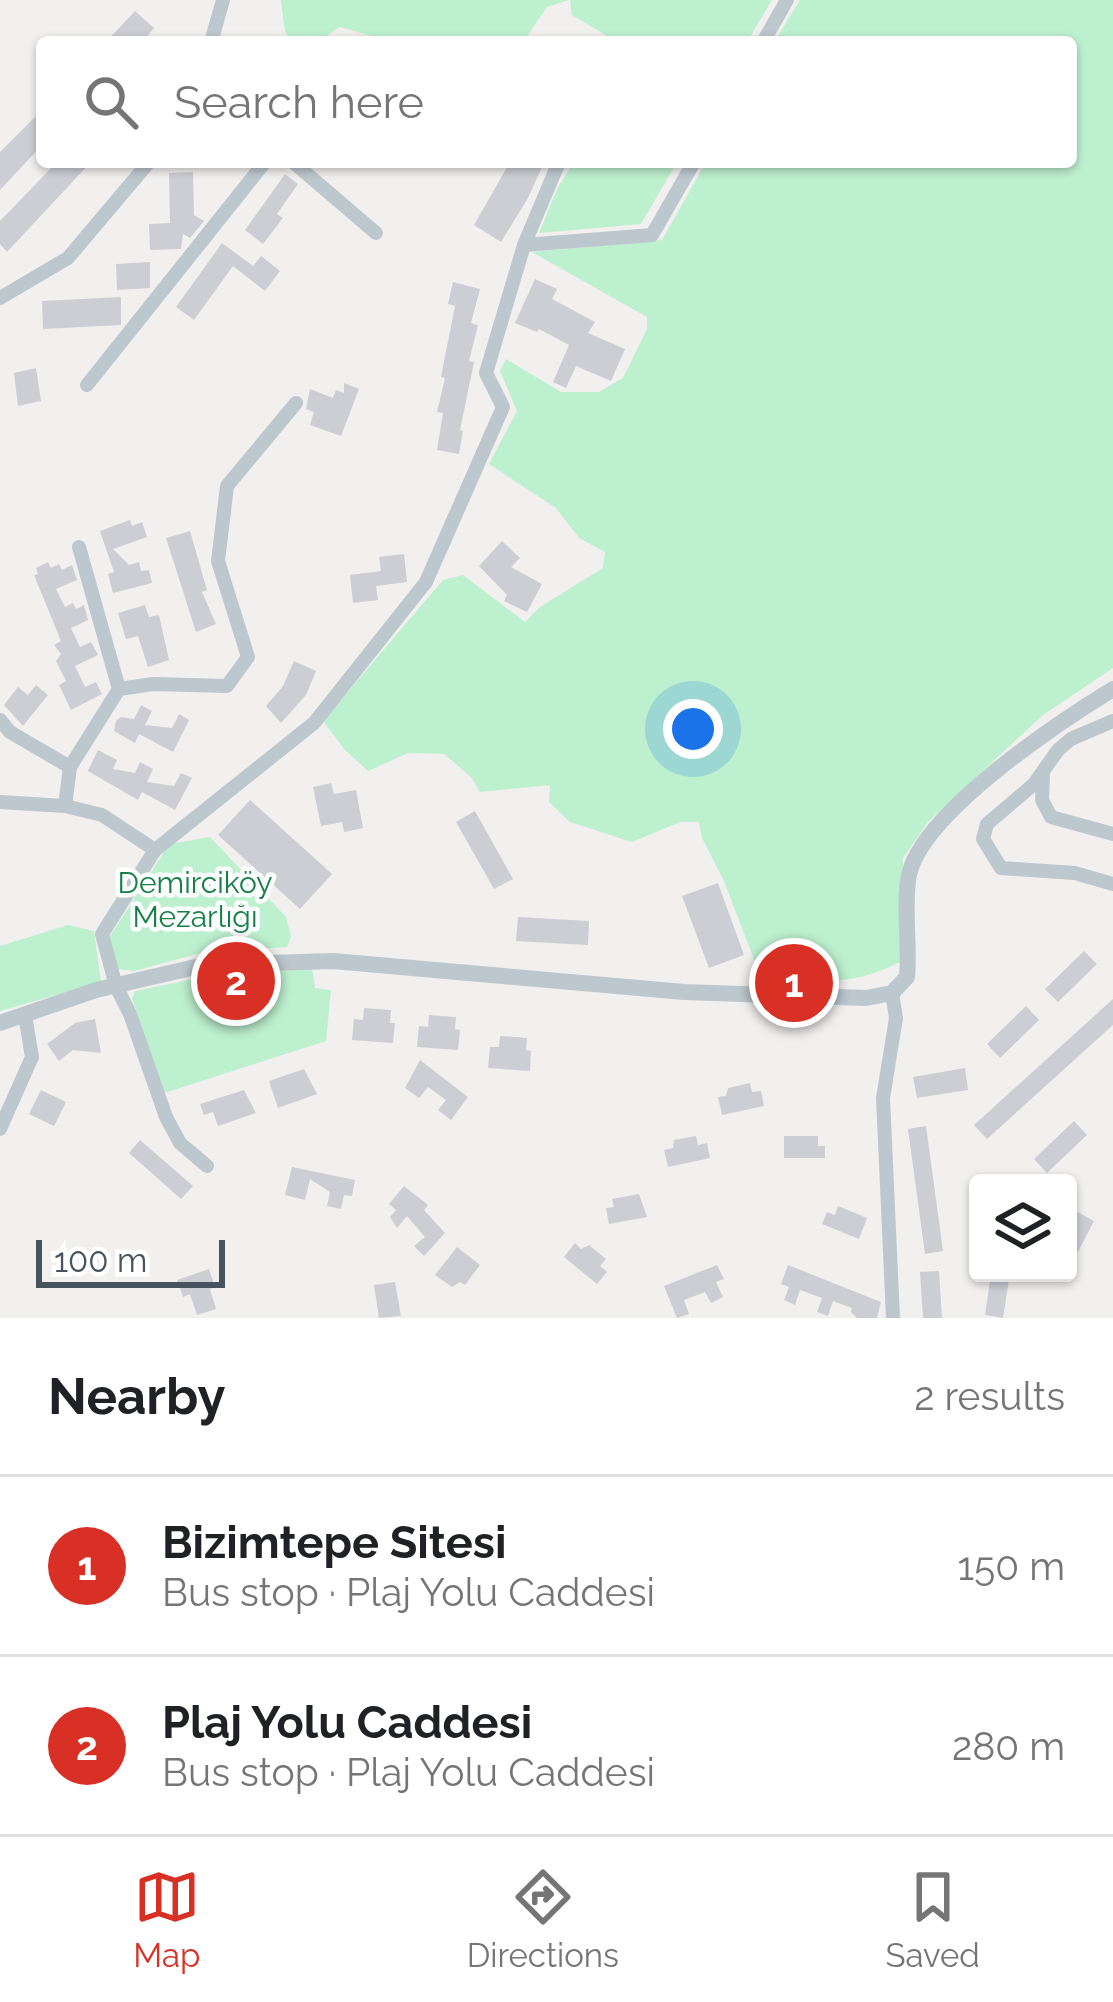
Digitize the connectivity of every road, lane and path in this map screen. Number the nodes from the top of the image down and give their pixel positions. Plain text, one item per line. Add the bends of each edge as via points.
1 (223, 0) edge
2 (787, 0) edge
3 (213, 36) edge
4 (766, 36) edge
5 (144, 168) edge
6 (260, 168) edge
7 (300, 168) edge
8 (557, 168) edge
9 (691, 168) edge
10 (376, 232) dead end
11 (524, 245) junction
12 (0, 298) edge
13 (88, 385) dead end
14 (296, 404) dead end
15 (79, 547) dead end
16 (119, 689) junction
17 (1113, 689) edge
18 (0, 720) edge
19 (1113, 721) edge
20 (70, 767) junction
21 (1043, 772) junction
22 (0, 802) edge
23 (64, 806) junction
24 (1113, 834) edge
25 (155, 850) junction
26 (1113, 884) edge
27 (116, 986) junction
28 (892, 993) junction
29 (25, 1015) junction
30 (0, 1023) edge
31 (0, 1129) edge
32 (207, 1166) dead end
33 (893, 1318) edge

1 - 3 street
2 - 4 street
5 - 12 street via 68,258
6 - 13 street
7 - 10 street
8 - 11 street
9 - 11 street via 652,235
11 - 25 street via 486,373 503,407 426,582 314,722
14 - 16 street via 226,486 218,561 248,657 227,686
15 - 16 street
16 - 20 street
17 - 28 street via 988,777 916,853 908,878 907,977
18 - 20 street
19 - 21 street via 1071,739
20 - 23 street
21 - 24 street via 1042,800 1052,817
21 - 26 street via 986,824 992,857 1001,868
22 - 23 street
23 - 25 street via 102,815
25 - 27 street via 102,934
27 - 28 street via 204,965 336,961 684,992
27 - 29 street
27 - 32 street via 166,1118
28 - 33 street via 896,1018 883,1098
29 - 30 street
29 - 31 street via 32,1057

